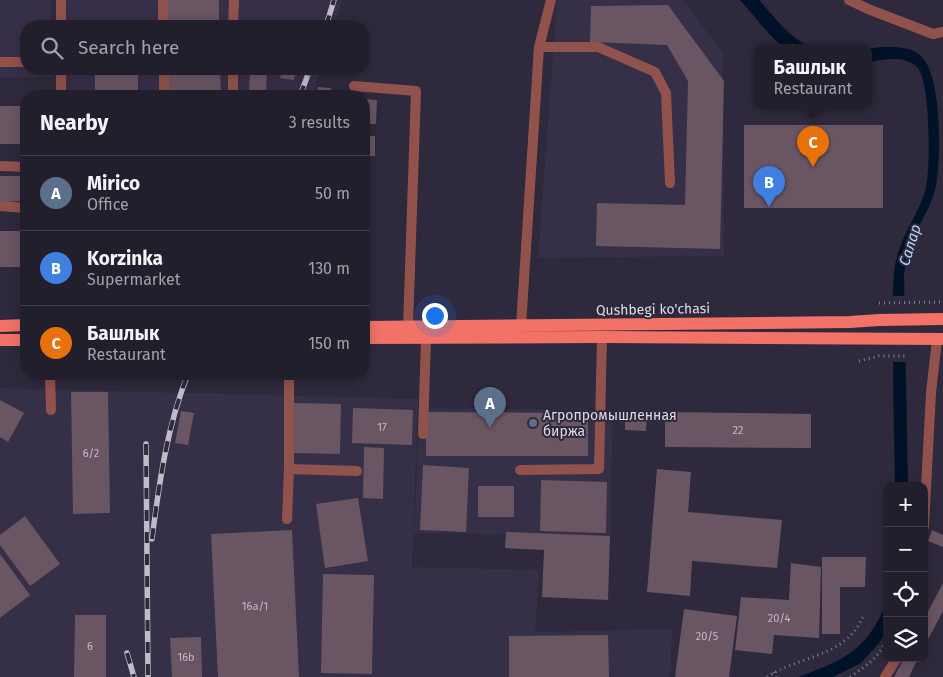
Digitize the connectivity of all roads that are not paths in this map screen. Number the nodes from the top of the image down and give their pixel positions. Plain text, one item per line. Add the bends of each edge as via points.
1 (61, 0) edge
2 (163, 0) edge
3 (234, 0) edge
4 (550, 0) edge
5 (849, 0) edge
6 (61, 20) edge
7 (163, 20) edge
8 (234, 20) edge
9 (943, 32) edge
10 (539, 47) junction
11 (0, 62) edge
12 (20, 62) edge
13 (61, 75) edge
14 (164, 75) edge
15 (233, 75) edge
16 (354, 86) dead end
17 (61, 90) edge
18 (164, 90) edge
19 (233, 90) edge
20 (0, 166) edge
21 (20, 167) edge
22 (670, 183) dead end
23 (0, 206) edge
24 (20, 208) edge
25 (943, 319) edge
26 (20, 325) edge
27 (0, 326) edge
28 (370, 328) edge
29 (602, 331) junction
30 (427, 332) junction
31 (521, 332) junction
32 (408, 333) junction
33 (370, 337) edge
34 (0, 340) edge
35 (20, 340) edge
36 (936, 340) edge
37 (50, 380) edge
38 (289, 380) edge
39 (51, 410) dead end
40 (423, 434) dead end
41 (289, 469) junction
42 (520, 470) dead end
43 (357, 471) dead end
44 (926, 482) edge
45 (287, 519) dead end
46 (894, 662) edge
47 (885, 677) edge

1 - 6 lane
2 - 7 lane
3 - 8 lane
4 - 10 lane
5 - 9 lane via 933,34
10 - 22 lane via 598,47 654,72 666,92
10 - 31 lane
11 - 12 lane
13 - 17 lane
14 - 18 lane
15 - 19 lane
16 - 32 lane via 416,91
20 - 21 lane
23 - 24 lane
25 - 29 main road, Qushbegi ko'chasi
26 - 27 main road
28 - 32 main road, Qushbegi ko'chasi
29 - 31 main road, Qushbegi ko'chasi
29 - 36 main road, Qushbegi ko'chasi
29 - 42 lane via 599,469
30 - 31 main road, Qushbegi ko'chasi
30 - 32 main road, Qushbegi ko'chasi
30 - 40 lane
32 - 33 main road, Qushbegi ko'chasi
34 - 35 main road
36 - 44 lane
37 - 39 lane
38 - 41 lane
41 - 43 lane
41 - 45 lane
46 - 47 lane

